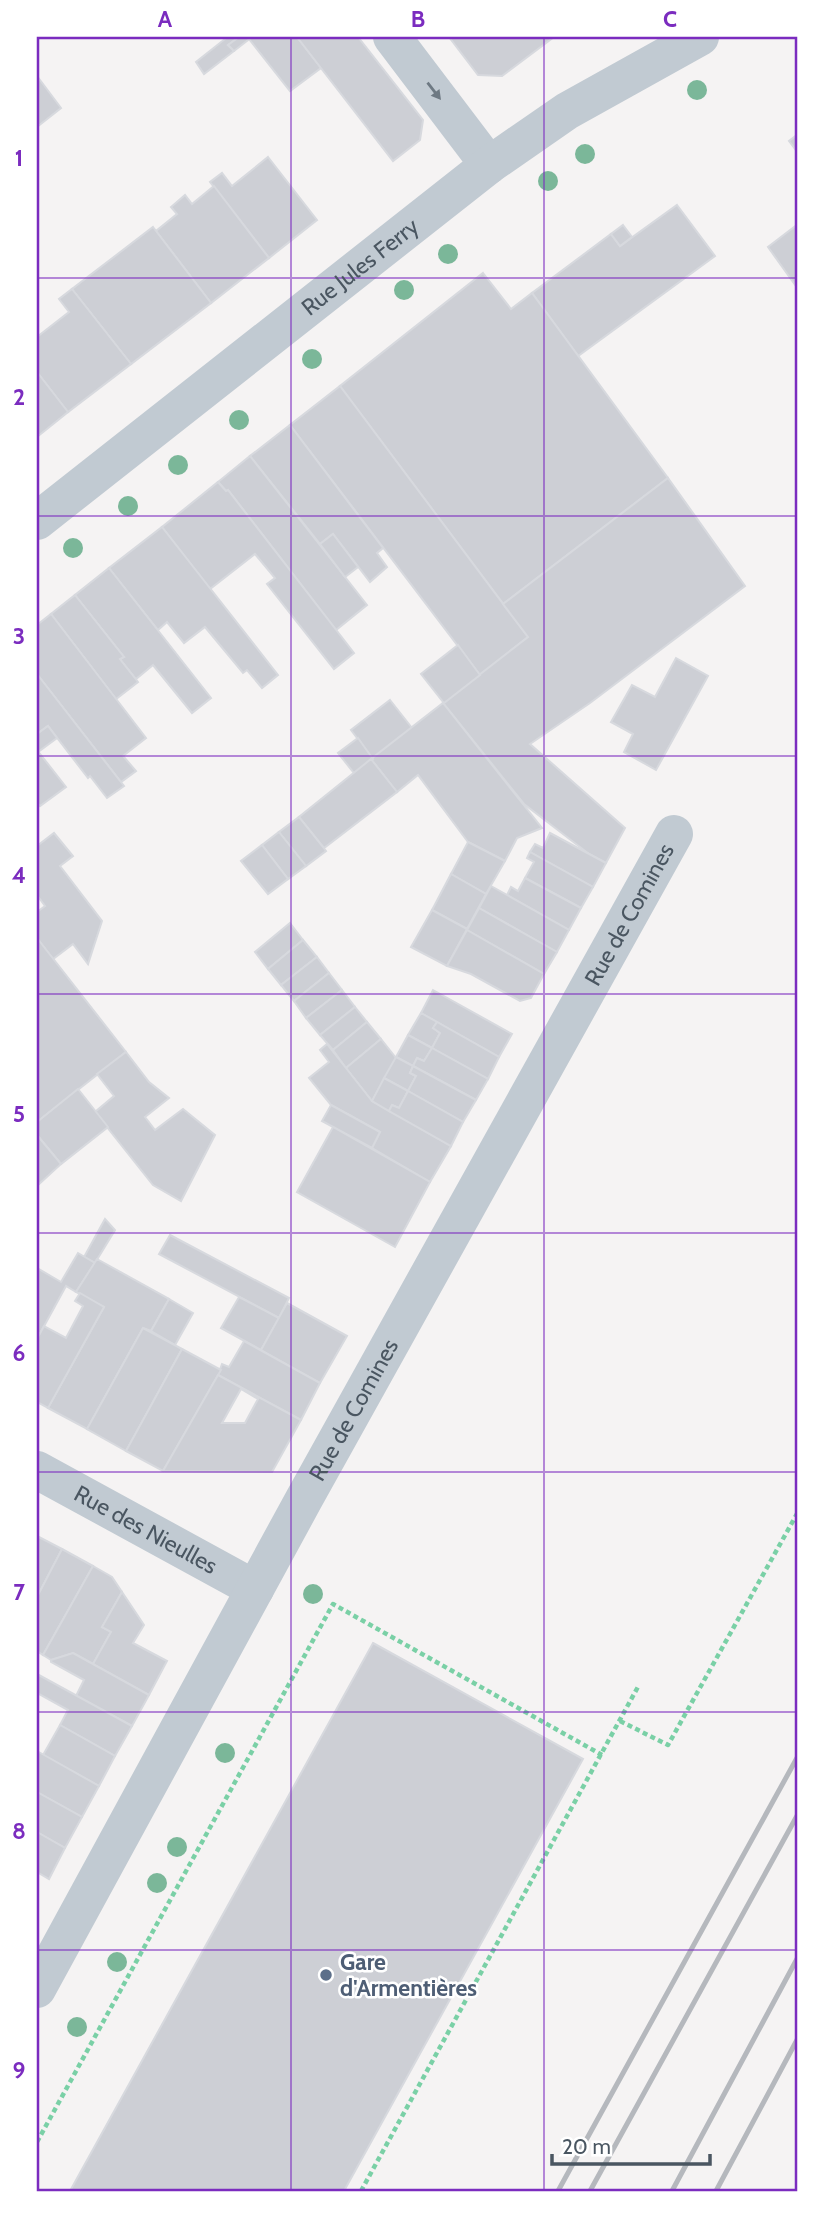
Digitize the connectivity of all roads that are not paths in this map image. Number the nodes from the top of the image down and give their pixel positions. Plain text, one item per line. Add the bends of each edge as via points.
1 (392, 37) edge
2 (700, 37) edge
3 (489, 164) junction
4 (37, 521) edge
5 (674, 835) dead end
6 (37, 1470) edge
7 (255, 1589) junction
8 (37, 1989) edge

1 -> 3 street
2 - 3 street, Rue Jules Ferry via 567,111
3 - 4 street, Rue Jules Ferry
5 - 7 street, Rue de Comines
6 - 7 street, Rue des Nieulles
7 - 8 street, Rue de Comines

